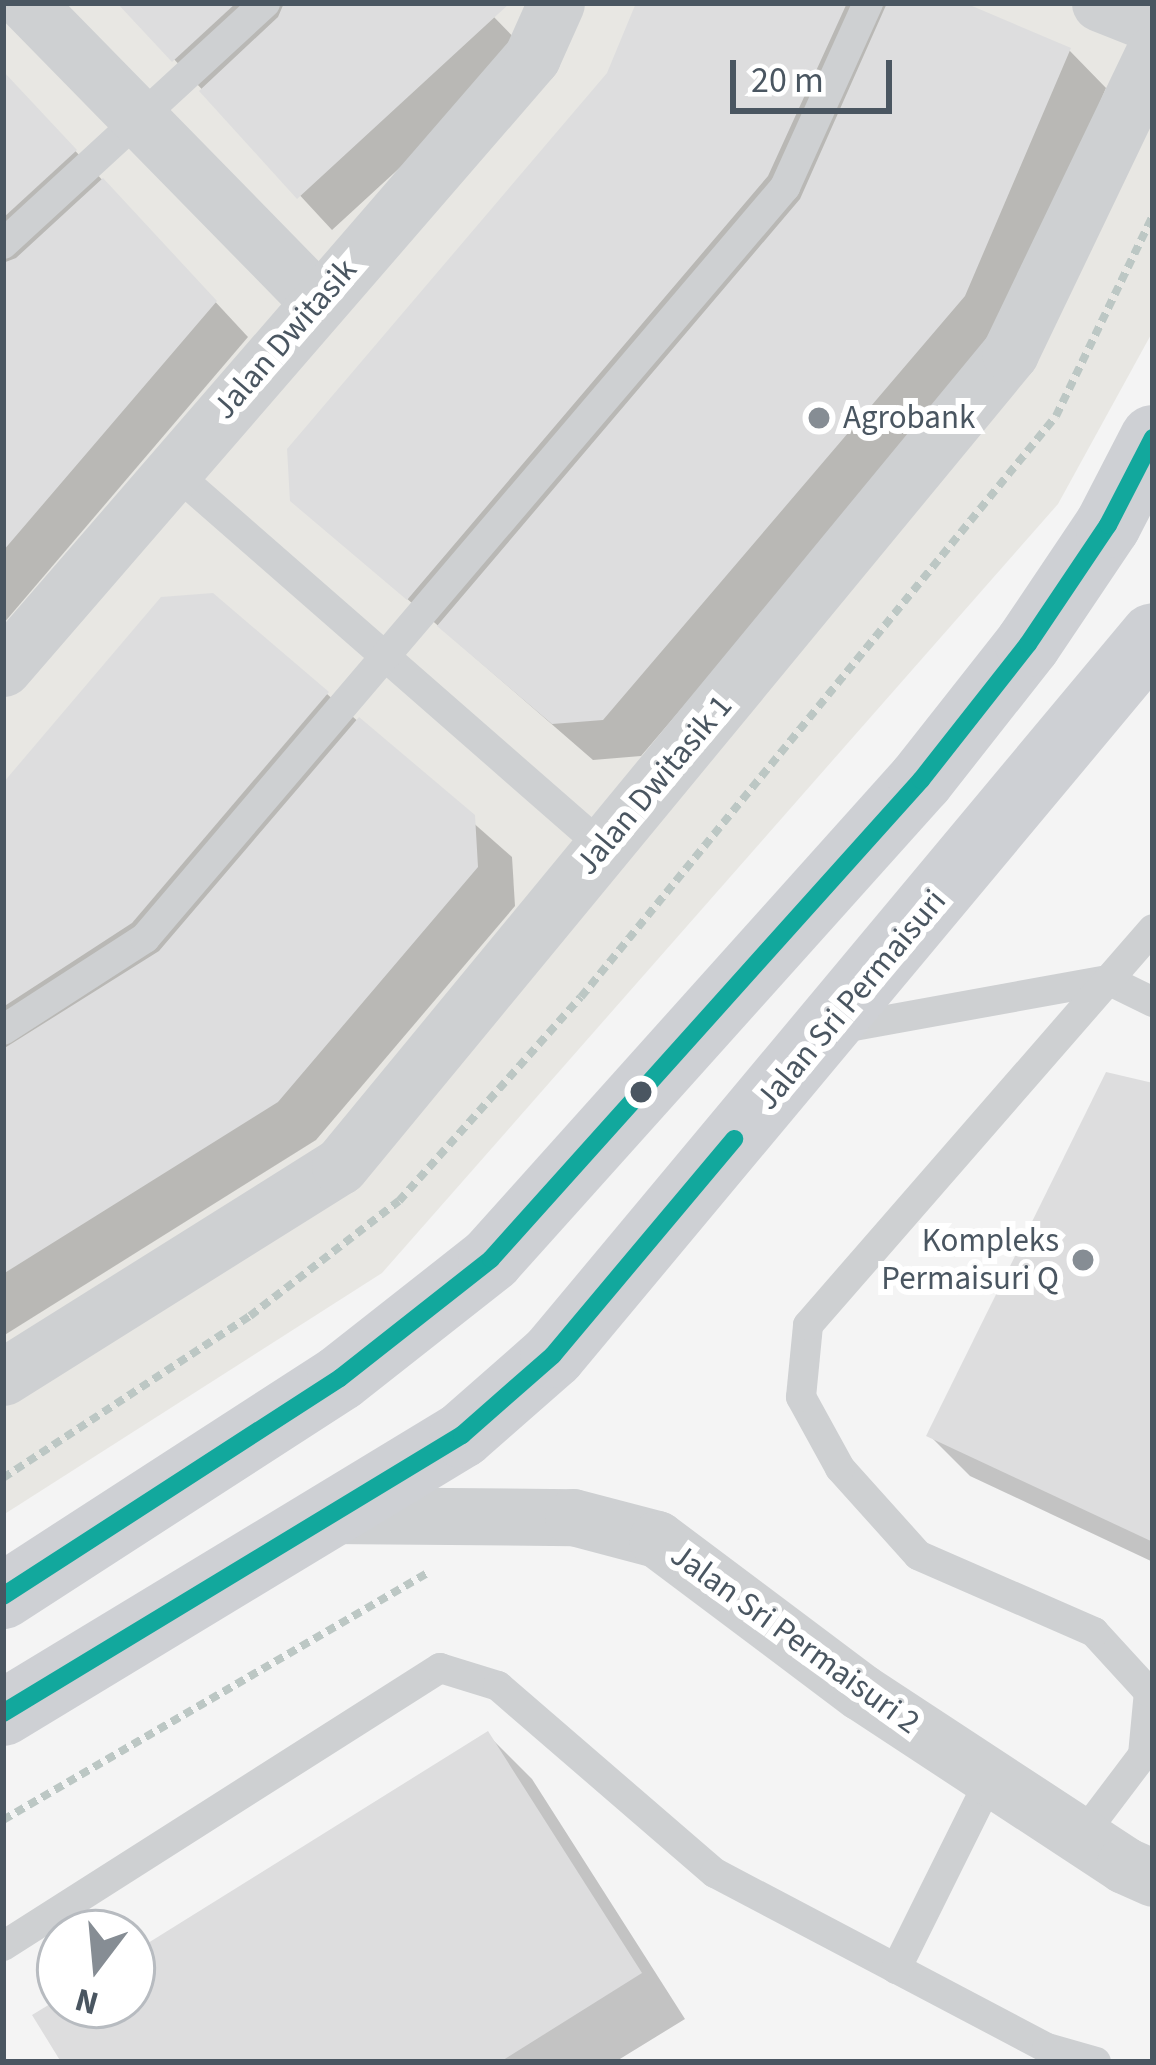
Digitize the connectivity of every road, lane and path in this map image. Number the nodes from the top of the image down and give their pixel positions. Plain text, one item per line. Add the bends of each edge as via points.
1 (26, 3) edge
2 (265, 3) edge
3 (556, 3) edge
4 (868, 3) edge
5 (1100, 3) edge
6 (1153, 24) edge
7 (1153, 55) edge
8 (135, 118) junction
9 (1138, 127) edge
10 (3, 244) edge
11 (317, 300) junction
12 (1153, 438) edge
13 (173, 471) junction
14 (1153, 636) edge
15 (382, 654) junction
16 (3, 668) edge
17 (603, 847) junction
18 (1153, 929) edge
19 (1108, 980) junction
20 (1153, 1002) edge
21 (3, 1030) edge
22 (825, 1031) junction
23 (3, 1377) edge
24 (328, 1516) junction
25 (3, 1596) edge
26 (3, 1713) edge
27 (991, 1778) junction
28 (1081, 1837) junction
29 (1153, 1878) edge
30 (3, 1946) edge
31 (896, 1969) junction
32 (1096, 2062) edge

1 - 8 street
2 - 8 lane
3 - 11 street, Jalan Dwitasik via 532,57
4 - 15 lane via 785,187
5 - 6 street
7 - 9 street, Jalan Dwitasik 1
8 - 10 lane
8 - 11 street
9 - 17 street, Jalan Dwitasik 1 via 1010,353
11 - 13 street, Jalan Dwitasik
12 - 25 main road via 1108,525 1041,625 921,779 491,1258 340,1378
13 - 15 lane
13 - 16 street, Jalan Dwitasik
14 - 22 main road, Jalan Sri Permaisuri
15 - 17 lane
15 - 21 lane via 146,938
17 - 23 street, Jalan Dwitasik 1 via 340,1166
18 - 19 lane
19 - 20 lane
19 - 22 lane
19 - 28 lane via 808,1325 801,1396 840,1468 918,1555 1094,1632 1149,1692 1143,1755
22 - 24 main road, Jalan Sri Permaisuri via 553,1355 462,1435
24 - 26 main road, Jalan Sri Permaisuri
24 - 27 street, Jalan Sri Permaisuri 2 via 573,1517 657,1539 860,1692
27 - 28 street, Jalan Sri Permaisuri 2
27 - 31 lane
28 - 29 street, Jalan Sri Permaisuri 2
30 - 31 lane via 440,1668 497,1686 715,1874
31 - 32 lane via 1047,2048

